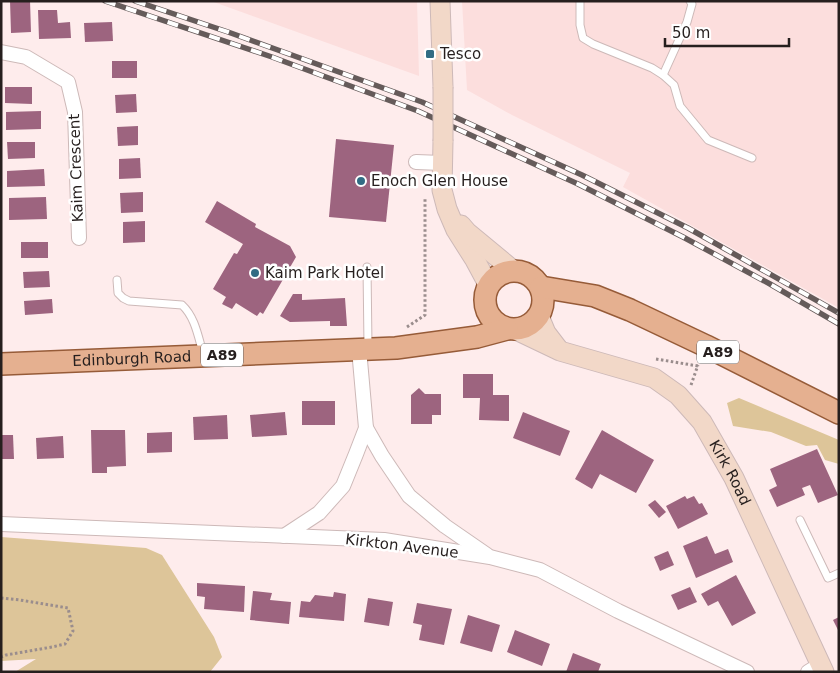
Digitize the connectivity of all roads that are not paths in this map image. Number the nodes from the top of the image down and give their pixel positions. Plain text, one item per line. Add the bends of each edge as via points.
1 (440, 1) edge
2 (580, 1) edge
3 (690, 1) edge
4 (1, 52) edge
5 (663, 75) junction
6 (752, 158) dead end
7 (447, 209) junction
8 (80, 238) dead end
9 (367, 266) dead end
10 (514, 271) junction
11 (117, 280) dead end
12 (489, 286) junction
13 (541, 304) junction
14 (487, 312) junction
15 (511, 329) junction
16 (443, 342) junction
17 (363, 349) junction
18 (560, 351) junction
19 (204, 355) junction
20 (1, 364) edge
21 (839, 413) edge
22 (366, 428) junction
23 (800, 520) dead end
24 (1, 524) edge
25 (284, 536) junction
26 (490, 557) junction
27 (839, 573) edge
28 (818, 669) edge
29 (747, 672) edge

1 - 7 main road, bridge via 443,141 428,162
2 - 5 lane via 583,38
3 - 5 lane via 687,22
4 - 8 street, Kaim Crescent via 26,56 68,82 75,112
5 - 6 lane via 674,85 680,106 708,140
7 - 10 main road via 467,232
7 - 12 main road
9 - 17 lane
10 - 12 main road via 498,276
10 - 13 main road, A89 via 536,280
11 - 19 lane via 118,293 129,301 182,305 188,310
12 - 14 main road via 485,299
13 - 15 main road, A89 via 532,324
13 - 18 main road via 546,333
13 - 21 main road, A89 via 595,296 706,346
14 - 15 main road via 499,325
14 - 16 main road, Edinburgh Road / A89
15 - 16 main road, Edinburgh Road / A89
15 - 18 main road, Kirk Road
16 - 17 main road, Edinburgh Road / A89
17 - 19 main road, Edinburgh Road / A89
17 - 22 street
18 - 28 main road, Kirk Road via 654,378 678,395 702,422 734,478
19 - 20 main road, Edinburgh Road / A89
22 - 25 street via 343,486 319,512
22 - 26 street via 409,496
23 - 27 lane via 828,578
24 - 25 street, Kirkton Avenue
25 - 26 street, Kirkton Avenue via 384,540
26 - 29 street, Kirkton Avenue via 540,570

